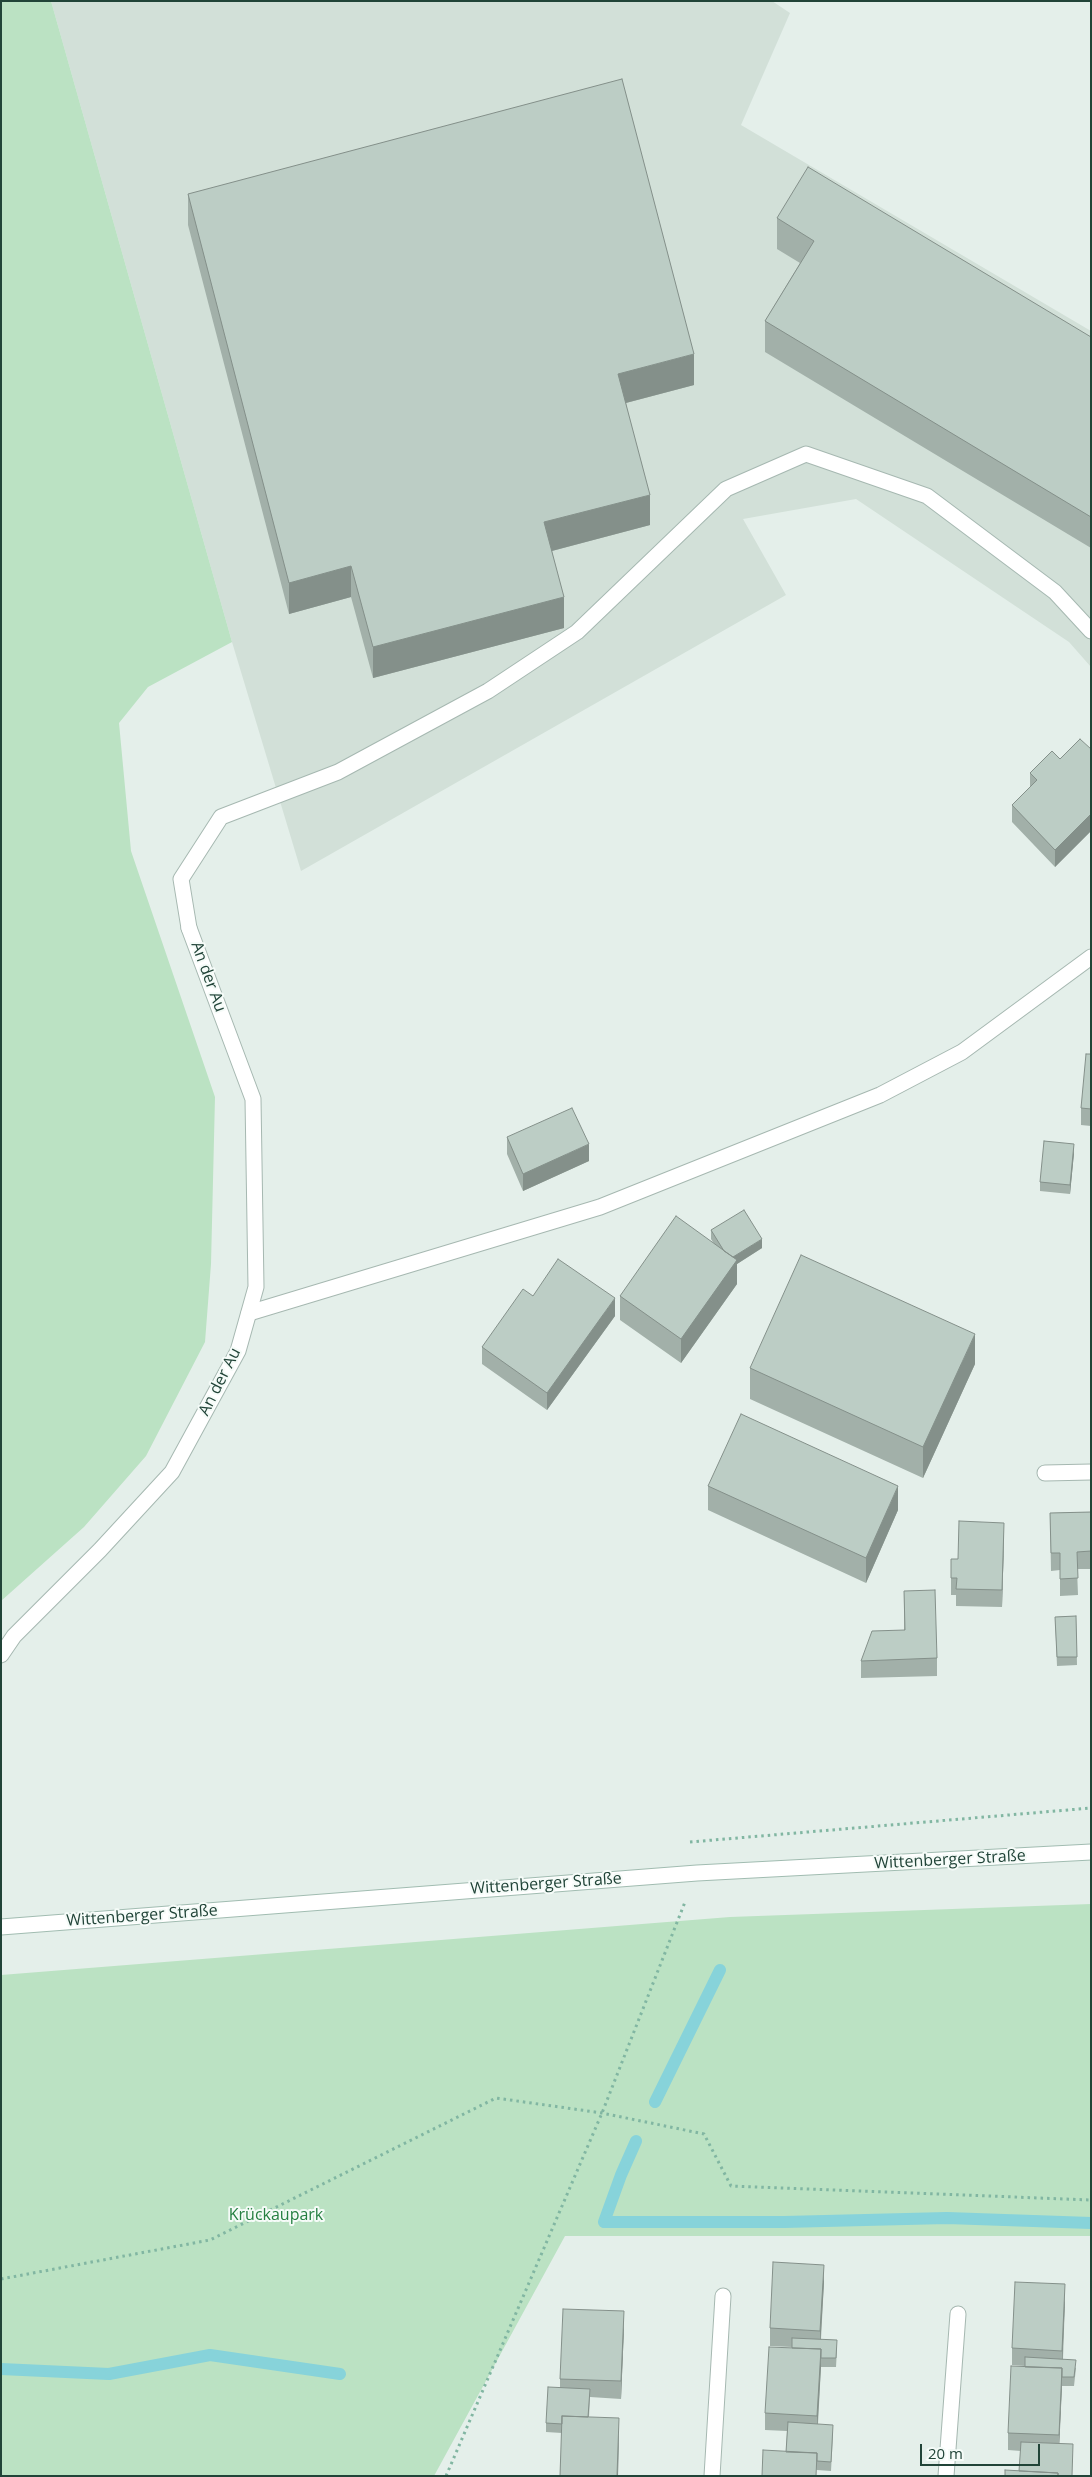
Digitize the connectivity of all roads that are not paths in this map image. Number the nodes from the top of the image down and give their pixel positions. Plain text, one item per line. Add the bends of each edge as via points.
1 (1091, 632) edge
2 (1091, 957) edge
3 (249, 1313) junction
4 (1091, 1472) edge
5 (1045, 1473) dead end
6 (1, 1655) edge
7 (1091, 1852) edge
8 (1, 1926) edge
9 (723, 2296) dead end
10 (958, 2314) dead end
11 (712, 2476) edge
12 (946, 2476) edge

1 - 3 main road, An der Au via 1055,592 927,496 806,454 726,489 577,632 488,690 338,772 221,817 181,879 189,928 253,1099 256,1287
2 - 3 main road via 962,1052 880,1095 600,1206
3 - 6 main road, An der Au via 238,1351 172,1472 14,1636
4 - 5 main road
7 - 8 main road, Wittenberger Straße via 697,1873
9 - 11 main road
10 - 12 main road

